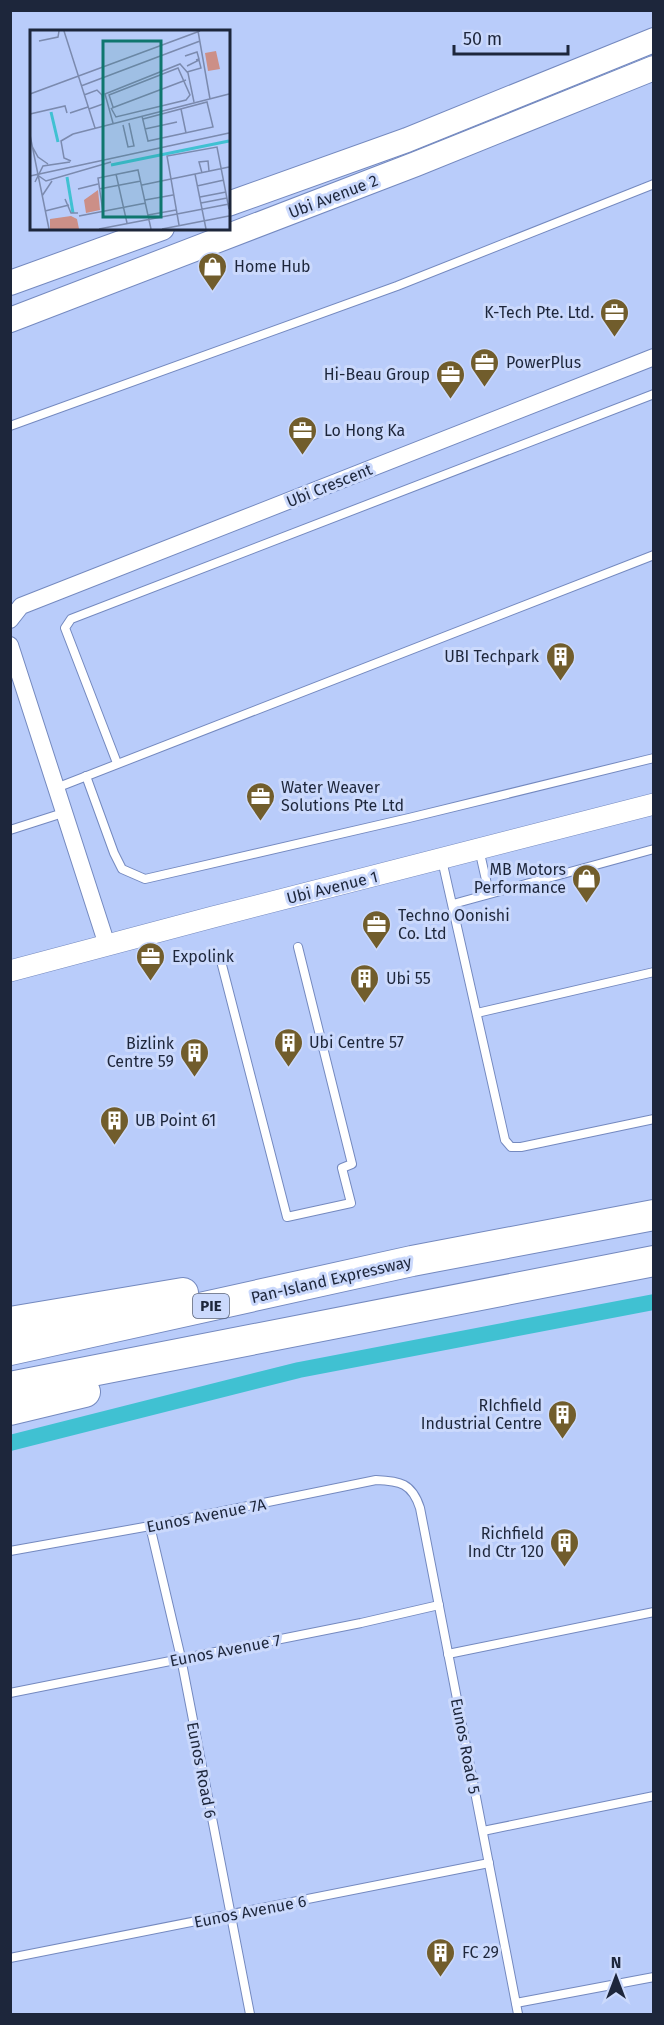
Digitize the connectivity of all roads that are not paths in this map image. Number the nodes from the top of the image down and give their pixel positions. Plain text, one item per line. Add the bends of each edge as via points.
1 (654, 40) edge
2 (654, 68) edge
3 (654, 184) edge
4 (230, 203) edge
5 (156, 230) edge
6 (10, 283) edge
7 (10, 320) edge
8 (654, 357) edge
9 (654, 394) edge
10 (10, 426) edge
11 (654, 555) edge
12 (10, 620) edge
13 (10, 645) edge
14 (654, 758) edge
15 (117, 763) junction
16 (86, 776) junction
17 (56, 788) junction
18 (654, 804) edge
19 (63, 813) junction
20 (10, 830) edge
21 (479, 849) junction
22 (654, 849) edge
23 (442, 859) junction
24 (489, 893) junction
25 (453, 904) junction
26 (107, 945) junction
27 (298, 947) dead end
28 (222, 965) dead end
29 (10, 971) edge
30 (654, 972) edge
31 (477, 1013) junction
32 (654, 1119) edge
33 (654, 1215) edge
34 (412, 1261) junction
35 (654, 1261) edge
36 (10, 1322) edge
37 (10, 1350) edge
38 (166, 1358) junction
39 (10, 1387) edge
40 (10, 1410) edge
41 (402, 1483) joint
42 (150, 1526) junction
43 (10, 1551) edge
44 (439, 1605) junction
45 (654, 1612) edge
46 (448, 1654) junction
47 (181, 1658) junction
48 (10, 1693) edge
49 (654, 1796) edge
50 (483, 1831) junction
51 (489, 1863) junction
52 (231, 1915) junction
53 (10, 1958) edge
54 (654, 1977) edge
55 (516, 2003) junction
56 (250, 2014) edge
57 (518, 2014) edge

1 - 4 main road, Ubi Avenue 2 via 407,140
2 - 7 main road, Ubi Avenue 2
3 - 10 lane via 397,286
5 - 6 main road
8 - 12 street, Ubi Crescent via 21,606
9 - 15 lane via 71,619 65,628
11 - 15 lane
13 - 17 street
14 - 16 lane via 145,879 122,869
15 - 16 lane
16 - 17 lane
17 - 19 street
18 - 21 street, Ubi Avenue 1
19 - 20 lane
19 - 26 street
21 - 23 street, Ubi Avenue 1
21 - 24 lane
22 - 24 lane
23 - 25 lane
23 - 26 street, Ubi Avenue 1
24 - 25 lane
25 - 31 lane
26 - 29 street, Ubi Avenue 1
27 - 28 lane via 352,1164 342,1168 351,1203 287,1217
30 - 31 lane
31 - 32 lane via 505,1140 511,1147
33 - 34 highway, Pan-Island Expressway / PIE
34 - 36 highway via 211,1288
34 - 37 highway, Pan-Island Expressway / PIE
35 - 38 highway
38 - 39 highway
38 - 40 highway via 139,1379
41 - 42 lane, Eunos Avenue 7A via 376,1480
41 - 44 lane, Eunos Road 5 via 417,1497
42 - 43 lane, Eunos Avenue 7A
42 - 47 lane, Eunos Road 6
44 - 46 lane, Eunos Road 5
44 - 47 lane, Eunos Avenue 7
45 - 46 lane
46 - 50 lane, Eunos Road 5
47 - 48 lane, Eunos Avenue 7
47 - 52 lane, Eunos Road 6
49 - 50 lane
50 - 51 lane, Eunos Road 5
51 - 52 lane, Eunos Avenue 6
51 - 55 lane, Eunos Road 5
52 - 53 lane, Eunos Avenue 6
52 - 56 lane, Eunos Road 6
54 - 55 lane
55 - 57 lane, Eunos Road 5

